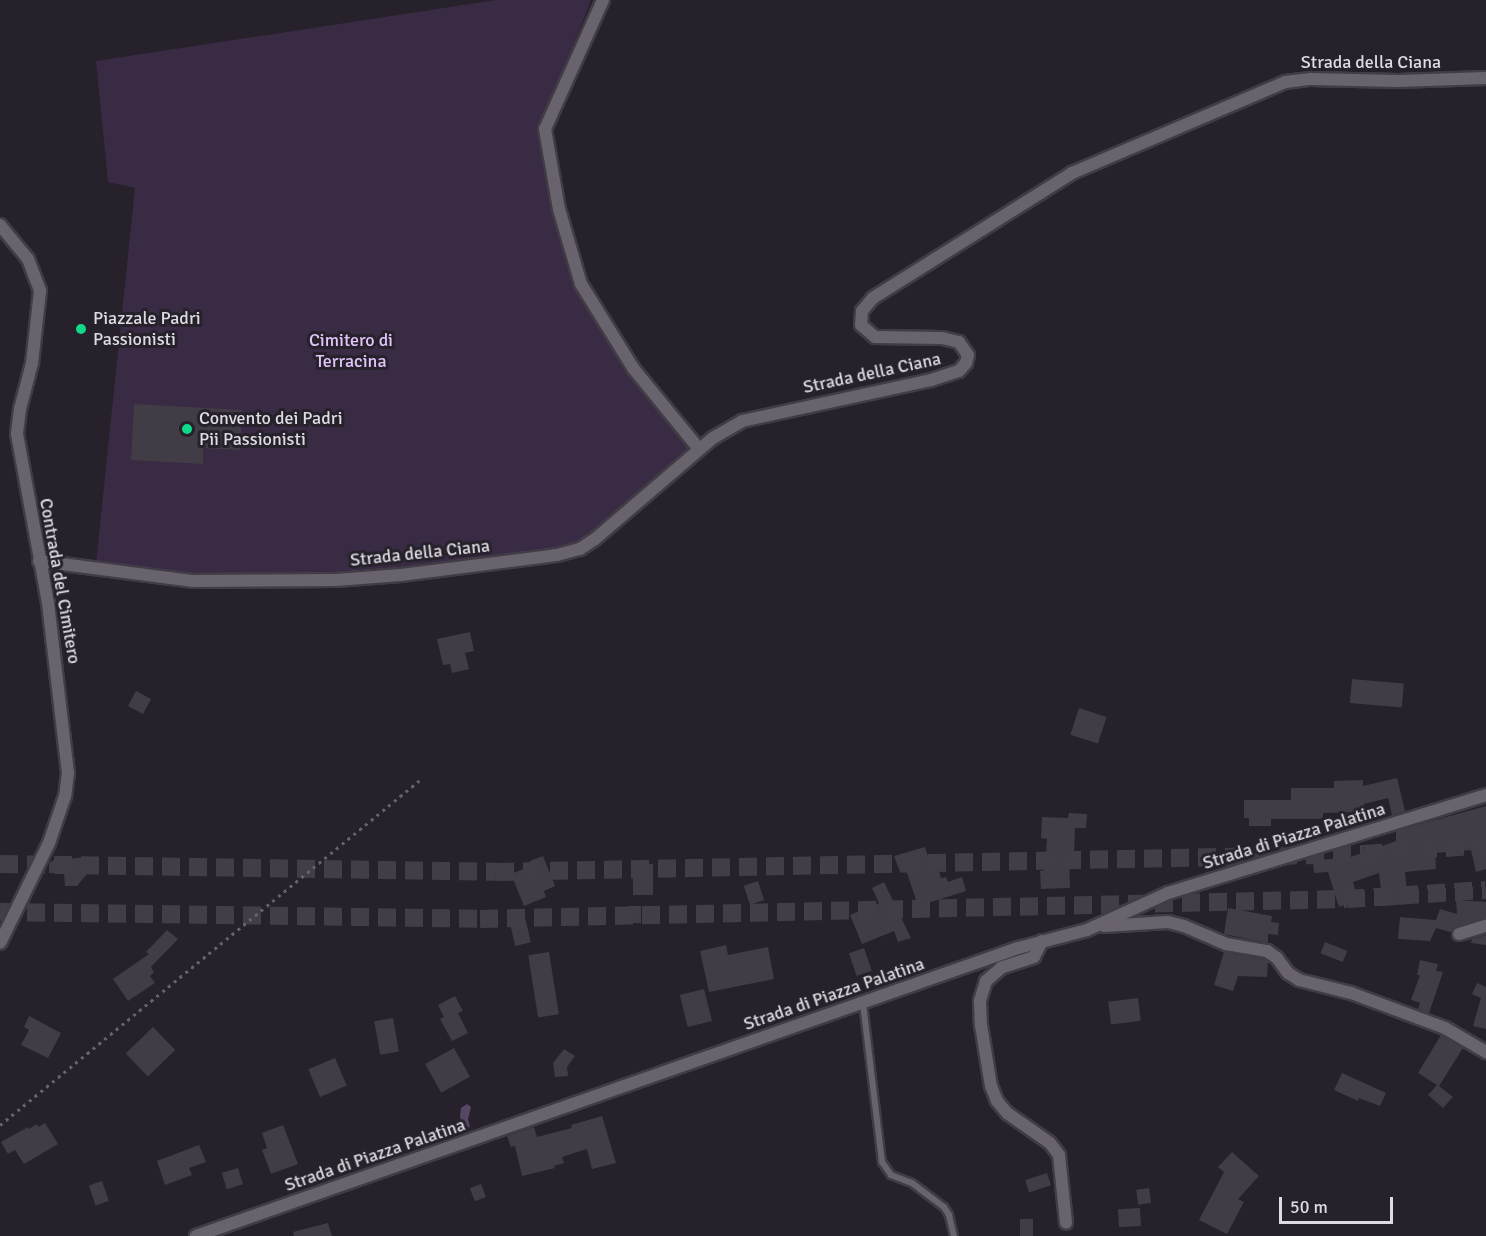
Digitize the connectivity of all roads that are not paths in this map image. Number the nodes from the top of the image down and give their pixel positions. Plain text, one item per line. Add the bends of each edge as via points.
1 (603, 0) edge
2 (1486, 78) edge
3 (0, 225) edge
4 (699, 449) junction
5 (39, 561) junction
6 (1486, 795) edge
7 (1486, 926) edge
8 (1093, 927) junction
9 (1459, 934) dead end
10 (1042, 941) junction
11 (0, 943) edge
12 (862, 1002) junction
13 (1486, 1052) edge
14 (1066, 1223) dead end
15 (196, 1236) edge
16 (954, 1236) edge

1 - 4 street via 545,129 559,209 580,284 633,368
2 - 4 street, Strada della Ciana via 1284,82 1087,165 873,298 862,311 861,325 874,337 959,342 968,355 959,371 752,417 722,431
3 - 5 street, Contrada del Cimitero via 28,259 40,291 32,363 17,434
4 - 5 street, Strada della Ciana via 591,543 557,555 367,579 217,581
5 - 11 street, Contrada del Cimitero via 48,603 68,773 65,796 49,843
6 - 8 street, Strada di Piazza Palatina via 1168,892
7 - 9 street
8 - 10 street, Strada di Piazza Palatina
8 - 13 street via 1168,922 1226,944 1267,951 1299,980 1351,993 1438,1025
10 - 12 street, Strada di Piazza Palatina
10 - 14 street via 1034,957 1001,968 986,981 980,1001 981,1025 997,1101 1007,1113 1050,1143 1059,1155
12 - 15 street, Strada di Piazza Palatina
12 - 16 lane via 882,1162 891,1175 912,1183 944,1207

